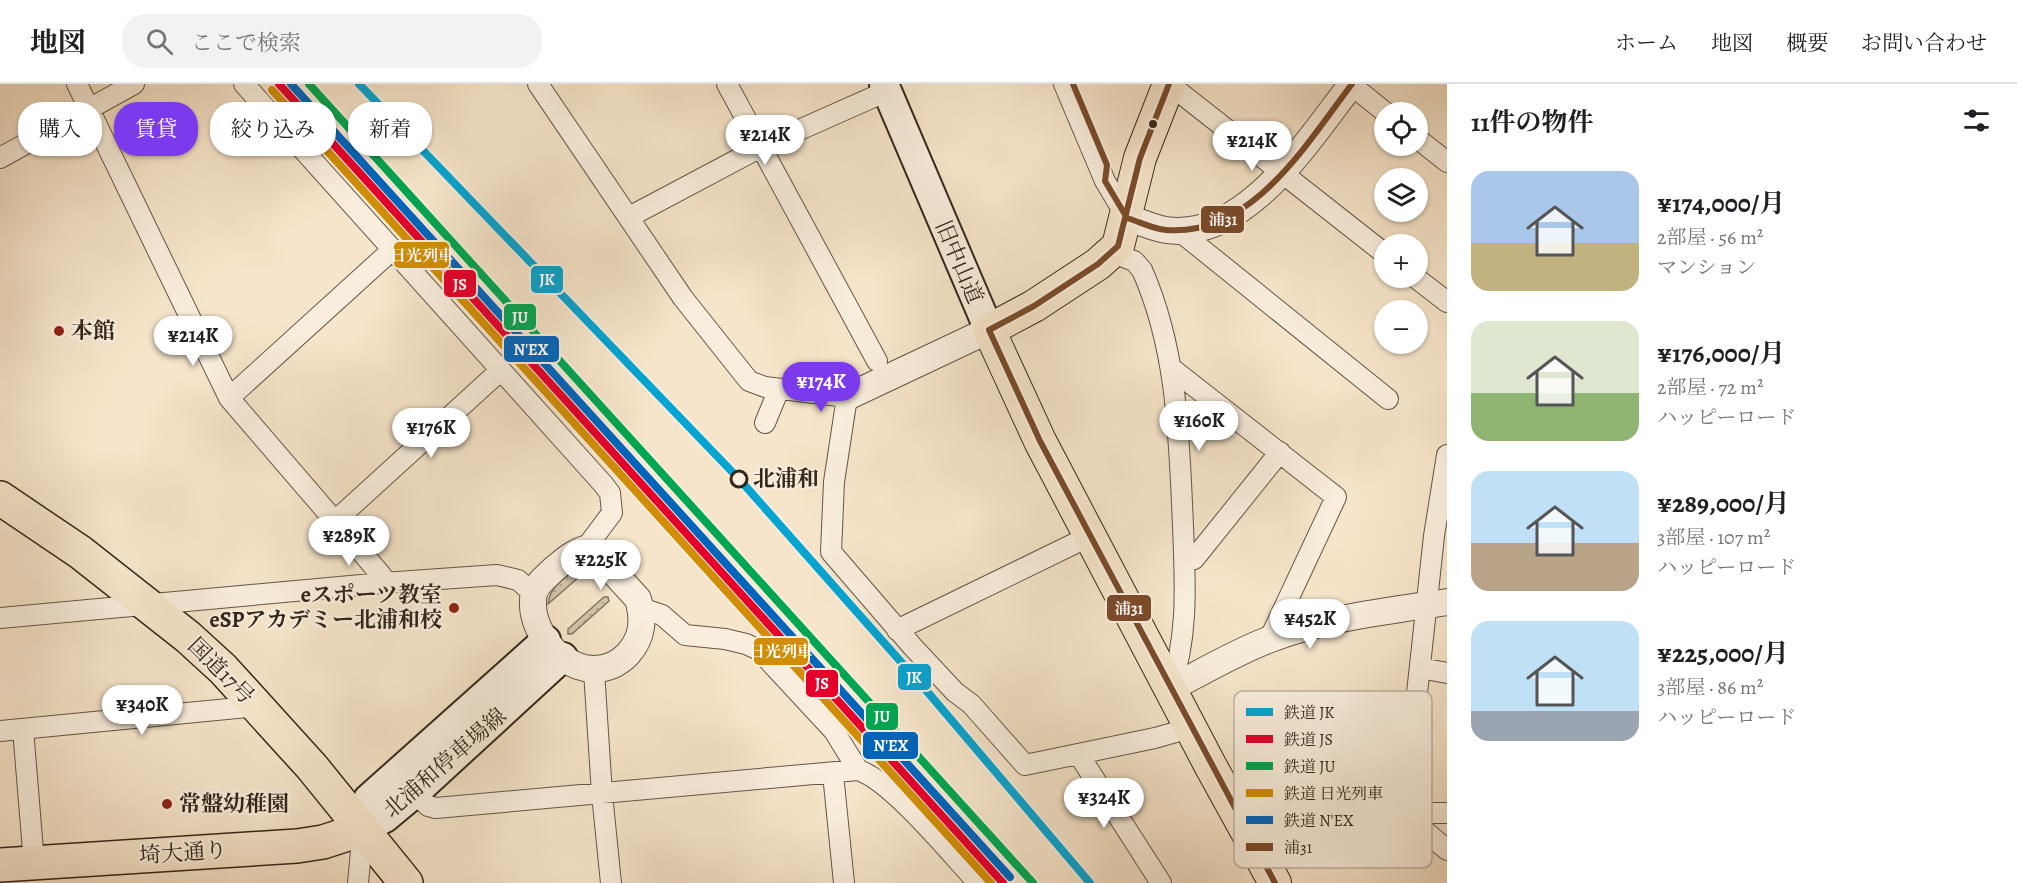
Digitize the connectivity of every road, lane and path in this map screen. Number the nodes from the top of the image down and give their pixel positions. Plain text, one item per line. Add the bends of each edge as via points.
1 (77, 84) edge
2 (134, 84) edge
3 (244, 84) edge
4 (538, 84) edge
5 (727, 84) edge
6 (1064, 84) edge
7 (1169, 84) edge
8 (1351, 84) edge
9 (886, 87) edge
10 (85, 102) edge
11 (100, 102) edge
12 (1374, 103) edge
13 (102, 137) edge
14 (761, 147) junction
15 (1428, 147) edge
16 (18, 148) edge
17 (0, 158) edge
18 (1447, 162) edge
19 (1281, 172) junction
20 (629, 217) junction
21 (1127, 218) junction
22 (1178, 230) junction
23 (1374, 245) edge
24 (392, 249) junction
25 (1113, 253) junction
26 (1428, 287) edge
27 (1447, 302) edge
28 (989, 330) junction
29 (877, 362) dead end
30 (1171, 368) junction
31 (501, 370) junction
32 (779, 389) junction
33 (847, 397) junction
34 (229, 398) junction
35 (1388, 399) dead end
36 (765, 423) dead end
37 (1280, 452) junction
38 (1447, 455) edge
39 (1445, 480) edge
40 (6, 505) edge
41 (335, 521) junction
42 (1090, 536) junction
43 (585, 549) junction
44 (1185, 562) junction
45 (383, 583) junction
46 (534, 594) junction
47 (1437, 603) edge
48 (148, 604) junction
49 (641, 608) junction
50 (0, 618) edge
51 (897, 630) junction
52 (1269, 640) junction
53 (554, 649) junction
54 (1420, 668) junction
55 (594, 671) junction
56 (1447, 673) edge
57 (1170, 688) junction
58 (1417, 691) edge
59 (258, 706) junction
60 (1190, 728) junction
61 (23, 729) junction
62 (0, 731) edge
63 (1079, 755) junction
64 (858, 770) junction
65 (833, 774) junction
66 (415, 793) junction
67 (602, 794) junction
68 (1234, 810) edge
69 (363, 829) junction
70 (1432, 837) edge
71 (1447, 850) edge
72 (34, 863) junction
73 (0, 865) edge
74 (1266, 868) edge
75 (358, 883) edge
76 (406, 883) edge
77 (611, 883) edge
78 (844, 883) edge
79 (978, 883) edge
80 (1161, 883) edge
81 (1275, 883) edge

1 - 10 street
2 - 11 street
3 - 24 street
4 - 20 street
5 - 14 street
6 - 21 street via 1105,181
7 - 19 street
7 - 21 main road via 1140,158
8 - 12 street
8 - 19 street
9 - 14 street
9 - 28 main road, 旧中山道
13 - 34 street
14 - 20 street
14 - 29 street
15 - 18 street
16 - 17 street
19 - 22 street via 1234,213 1207,227
19 - 23 street
20 - 32 street via 683,298 749,381
21 - 22 street
21 - 25 main road via 1123,237
22 - 35 street
24 - 31 street
24 - 34 street
25 - 28 main road via 1034,306
25 - 30 street via 1134,261 1142,270
26 - 27 street
28 - 33 street
28 - 42 main road, 旧中山道
30 - 37 street
30 - 44 street via 1179,437
31 - 41 street
31 - 43 street via 610,493 612,513
32 - 33 street
32 - 36 street
33 - 51 street via 834,482 831,552
34 - 41 street
37 - 44 street via 1194,559
37 - 52 street via 1336,497
38 - 39 street
39 - 47 street
40 - 48 highway, 国道17号
41 - 45 street via 382,576
42 - 51 street
42 - 57 main road, 旧中山道
43 - 46 street via 574,552 540,582
43 - 49 street via 596,553 638,599
44 - 57 street via 1183,640
45 - 46 street via 497,575 518,580
45 - 48 street
46 - 53 street via 537,624
47 - 52 street via 1314,626
47 - 54 street
48 - 50 street
48 - 59 highway, 国道17号 via 214,661
49 - 55 street via 643,623 635,646 617,665
49 - 64 street via 662,615 685,635 746,644 759,650 834,730
51 - 63 street via 1025,765
52 - 57 street
53 - 55 street via 574,666
53 - 66 main road, 北浦和停車場線
53 - 69 main road, 北浦和停車場線 via 368,799
54 - 56 street
54 - 58 street
55 - 67 street
57 - 60 main road, 旧中山道
59 - 61 street
59 - 69 highway, 国道17号
60 - 63 street
60 - 68 main road, 旧中山道
61 - 62 street
61 - 72 street
63 - 80 street
64 - 65 street
64 - 79 street via 870,774 915,815
65 - 67 street
65 - 78 street
66 - 67 street via 428,806 436,808
66 - 69 main road, 北浦和停車場線 via 385,818
67 - 77 street
69 - 72 highway, 埼大通り via 297,846
69 - 75 street
69 - 76 highway, 国道17号
70 - 71 street
72 - 73 highway, 埼大通り
74 - 81 main road, 旧中山道

